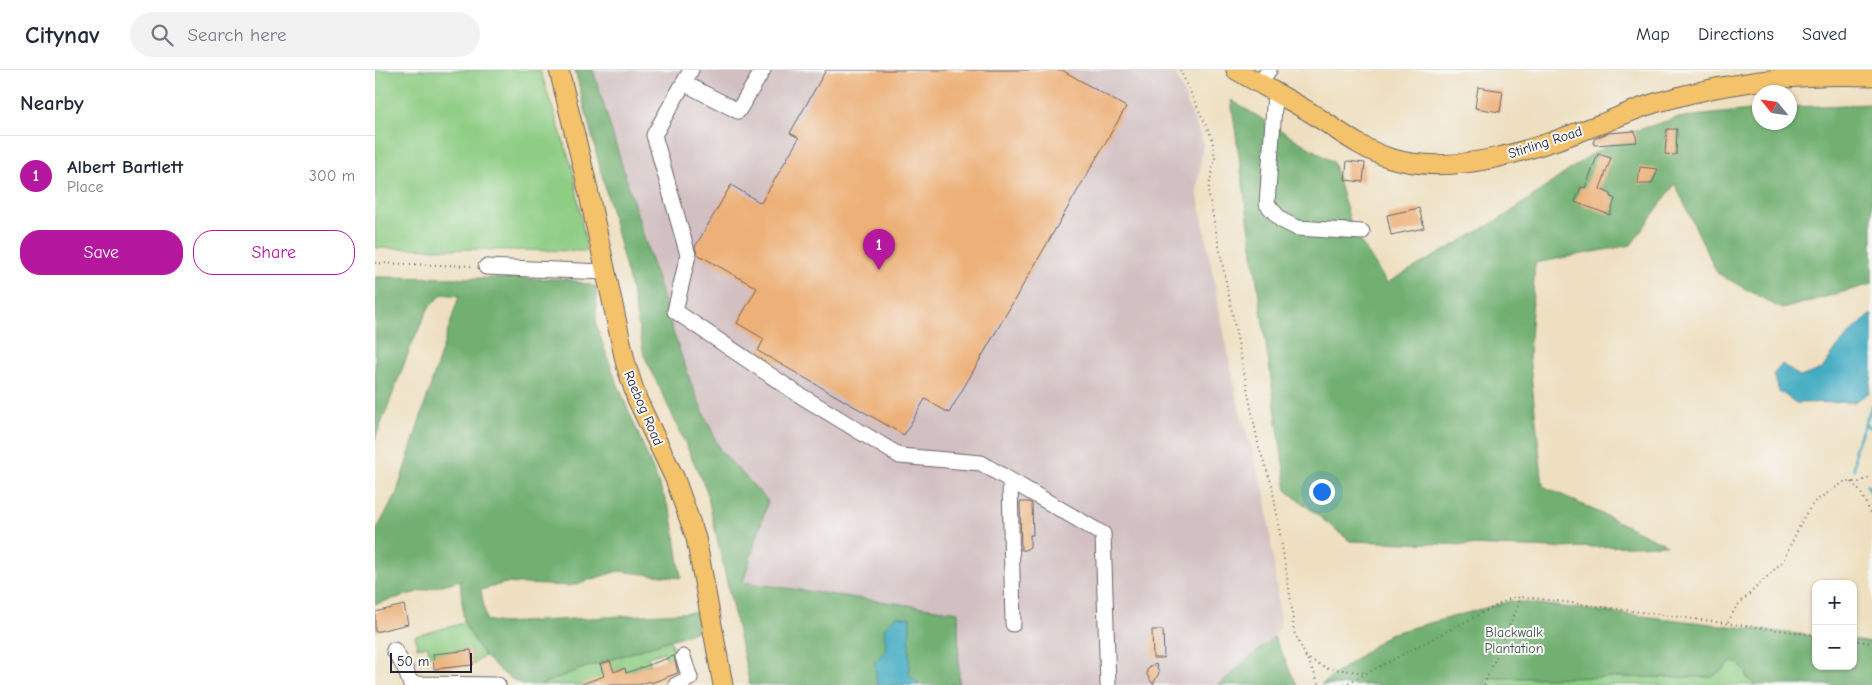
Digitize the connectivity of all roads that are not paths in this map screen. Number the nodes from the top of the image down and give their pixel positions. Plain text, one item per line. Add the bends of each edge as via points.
1 (559, 70) edge
2 (763, 70) edge
3 (1236, 70) edge
4 (687, 76) edge
5 (1872, 76) edge
6 (1264, 77) edge
7 (1275, 93) junction
8 (1362, 232) dead end
9 (486, 266) road end
10 (605, 272) junction
11 (1010, 480) junction
12 (1013, 624) dead end
13 (394, 650) dead end
14 (683, 657) dead end
15 (411, 684) edge
16 (498, 685) edge
17 (676, 685) edge
18 (723, 685) edge
19 (1108, 685) edge

1 - 10 main road, Raebog Road
2 - 4 street via 738,111
3 - 6 main road, Stirling Road
4 - 11 street via 654,135 688,255 675,312 798,394 900,456 981,463
5 - 7 main road, Stirling Road via 1800,76 1688,94 1535,146 1481,161 1447,165 1425,165 1389,158
6 - 7 main road, Stirling Road
7 - 8 street via 1267,204 1281,220 1297,228
9 - 10 street
10 - 18 main road, Raebog Road via 631,382 675,479 696,538
11 - 12 street
11 - 19 street via 1103,534
13 - 15 street
14 - 17 street via 689,678
15 - 16 street

